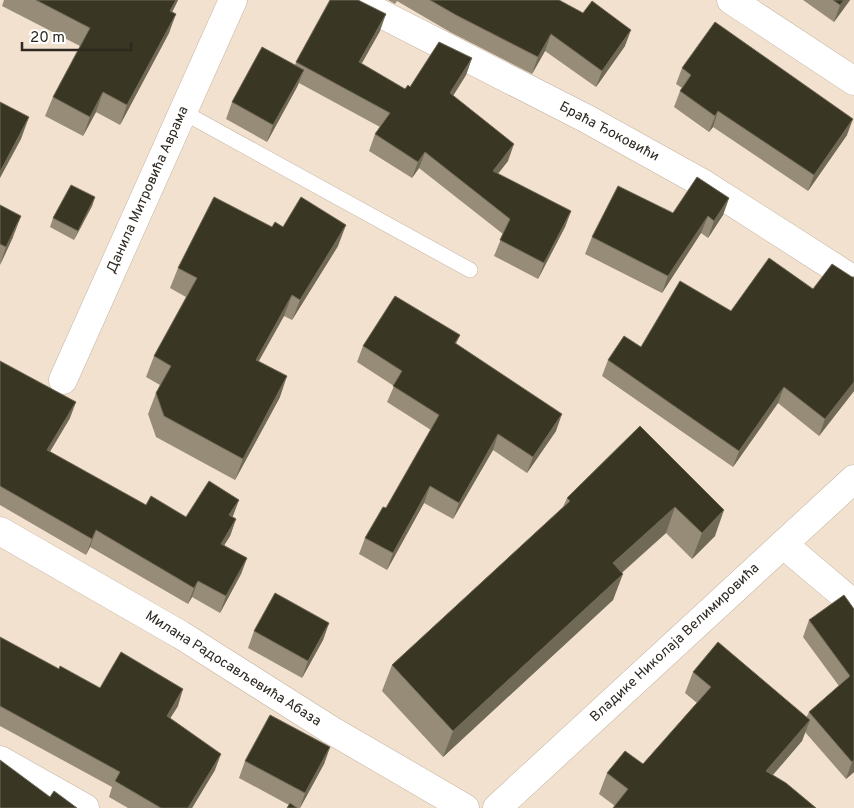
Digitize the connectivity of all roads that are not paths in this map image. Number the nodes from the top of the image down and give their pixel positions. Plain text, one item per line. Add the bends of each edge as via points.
1 (233, 0) edge
2 (354, 0) edge
3 (731, 0) edge
4 (854, 81) edge
5 (183, 112) junction
6 (470, 270) dead end
7 (854, 280) edge
8 (63, 380) dead end
9 (854, 478) edge
10 (0, 531) edge
11 (783, 544) junction
12 (854, 604) edge
13 (0, 760) edge
14 (84, 808) edge
15 (465, 808) edge
16 (497, 808) edge

1 - 5 street, Данила Митровића Аврама
2 - 7 street, Браћа Ђоковићи via 587,119 704,184
3 - 4 street
5 - 6 lane
5 - 8 street, Данила Митровића Аврама
9 - 11 street, Владике Николаја Велимировића
10 - 15 street, Милана Радосављевића Абаза via 181,635 331,730
11 - 12 street
11 - 16 street, Владике Николаја Велимировића
13 - 14 street

